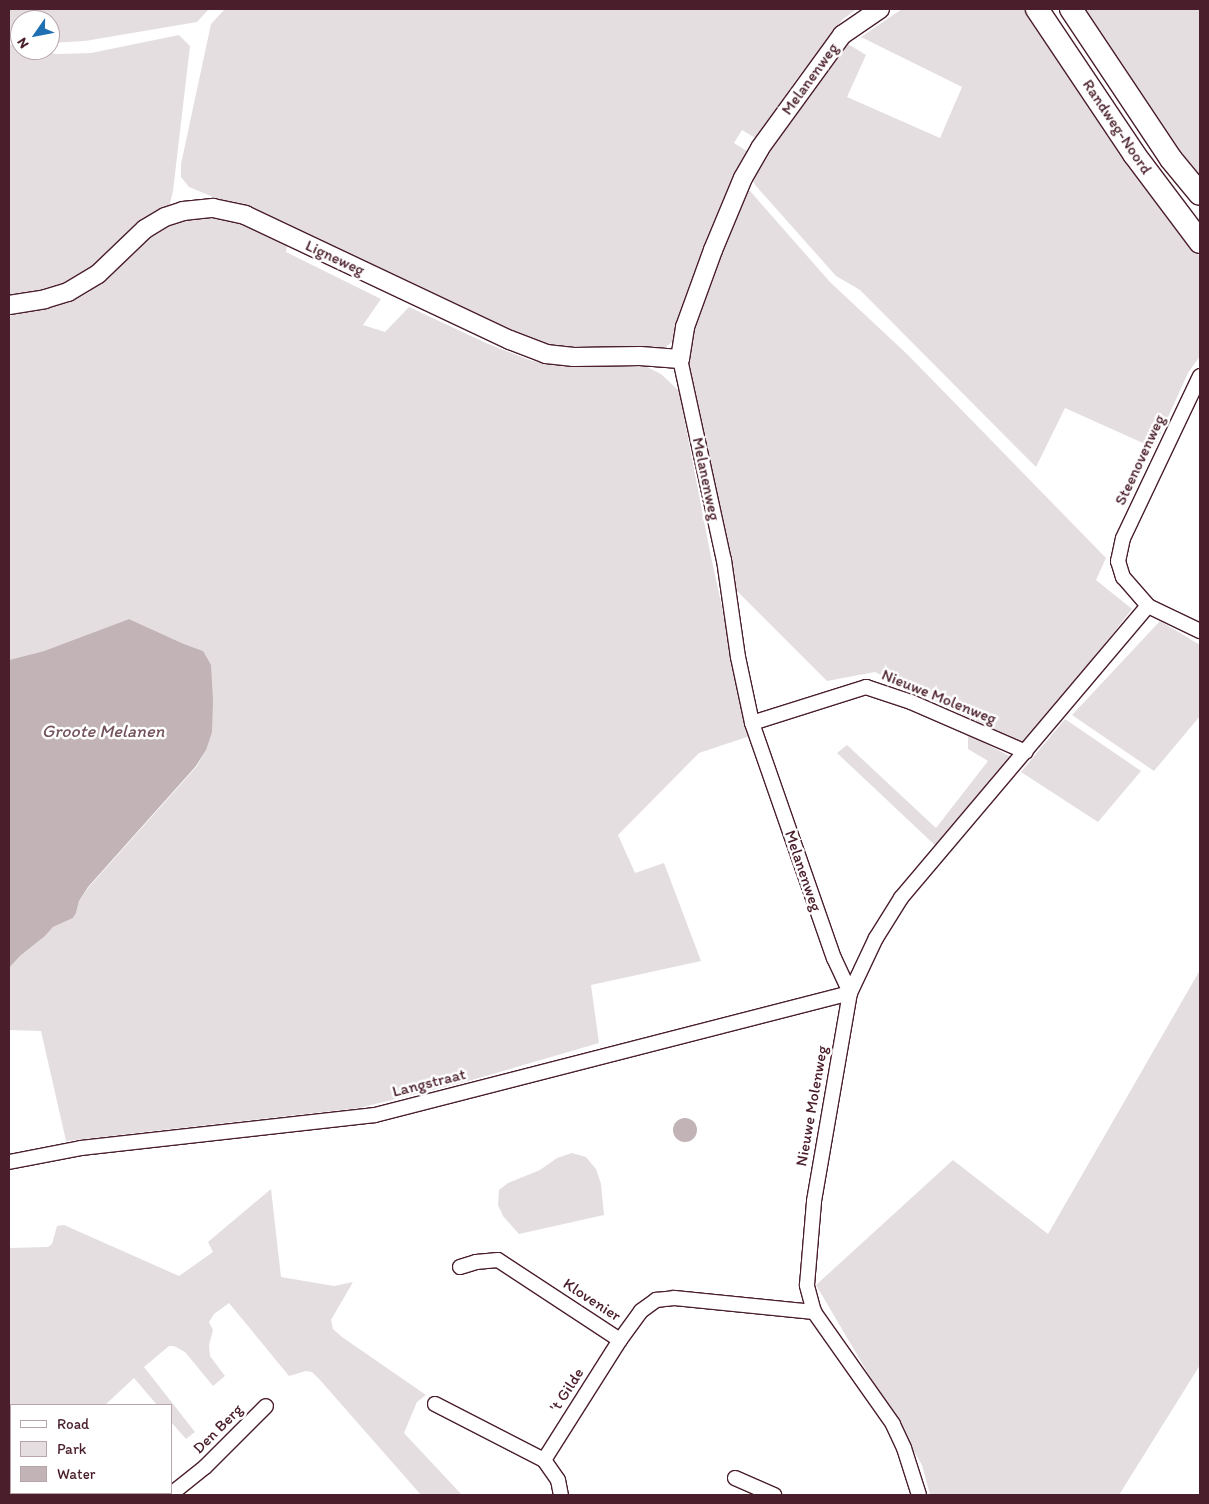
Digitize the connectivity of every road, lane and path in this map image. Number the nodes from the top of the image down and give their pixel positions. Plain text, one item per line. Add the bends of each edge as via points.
1 (880, 9) edge
2 (1037, 9) edge
3 (1072, 9) edge
4 (1200, 194) edge
5 (1200, 242) edge
6 (9, 306) edge
7 (680, 359) junction
8 (1200, 376) edge
9 (1148, 606) junction
10 (1200, 631) edge
11 (752, 723) junction
12 (1026, 752) junction
13 (850, 993) junction
14 (9, 1162) edge
15 (460, 1267) dead end
16 (814, 1312) junction
17 (620, 1340) junction
18 (435, 1404) dead end
19 (266, 1406) dead end
20 (544, 1460) junction
21 (735, 1478) dead end
22 (172, 1493) edge
23 (561, 1495) edge
24 (774, 1495) edge
25 (919, 1495) edge

1 - 7 street, Melanenweg via 842,35 760,148 743,178 713,250 685,327
2 - 5 main road, Randweg-Noord via 1134,154
3 - 4 main road, Randweg-Noord via 1172,159
6 - 7 street, Ligneweg via 68,292 98,274 145,229 165,217 183,210 213,208 246,215 546,354
7 - 11 street, Melanenweg via 724,560 738,657
8 - 9 street, Steenovenweg via 1123,538 1118,561 1123,577
9 - 10 street
9 - 12 street, Nieuwe Molenweg
11 - 12 street, Nieuwe Molenweg via 866,687 911,702
11 - 13 street, Melanenweg via 834,958
12 - 13 street, Nieuwe Molenweg via 902,898 876,938
13 - 14 street, Langstraat via 375,1115 81,1148
13 - 16 street, Nieuwe Molenweg via 814,1201 807,1285
15 - 17 street, Klovenier via 498,1260
16 - 17 street, Klovenier via 674,1298 656,1300 641,1311
16 - 25 street, Nieuwe Molenweg via 892,1424 904,1448
17 - 20 street, 't Gilde
18 - 20 street
19 - 22 street, Den Berg via 205,1467
20 - 23 street via 558,1480
21 - 24 street

